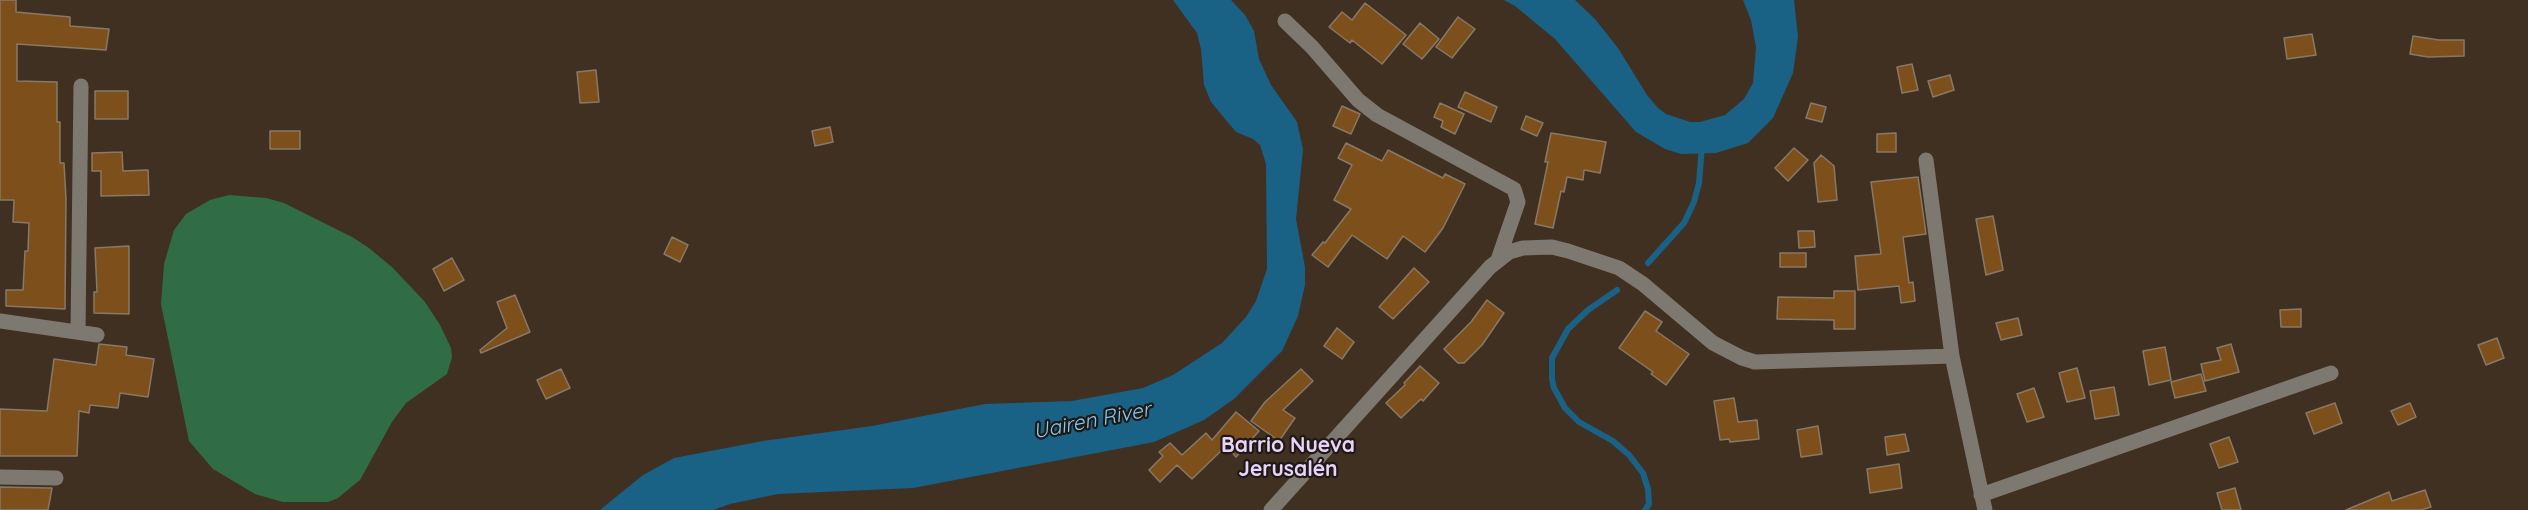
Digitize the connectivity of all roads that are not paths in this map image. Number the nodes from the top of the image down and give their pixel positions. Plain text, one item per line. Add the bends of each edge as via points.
1 (1285, 21) dead end
2 (81, 86) dead end
3 (1926, 160) dead end
4 (1499, 257) junction
5 (0, 321) edge
6 (78, 332) junction
7 (97, 335) dead end
8 (1952, 356) junction
9 (2331, 373) dead end
10 (0, 477) edge
11 (56, 478) dead end
12 (1983, 503) edge
13 (1271, 510) edge

1 - 4 street via 1358,100 1377,114 1514,189 1518,202
2 - 6 street
3 - 8 street
4 - 8 street via 1523,248 1552,247 1619,268 1725,351 1755,362
4 - 13 street
5 - 6 street
6 - 7 street
8 - 12 street
9 - 12 street
10 - 11 street

